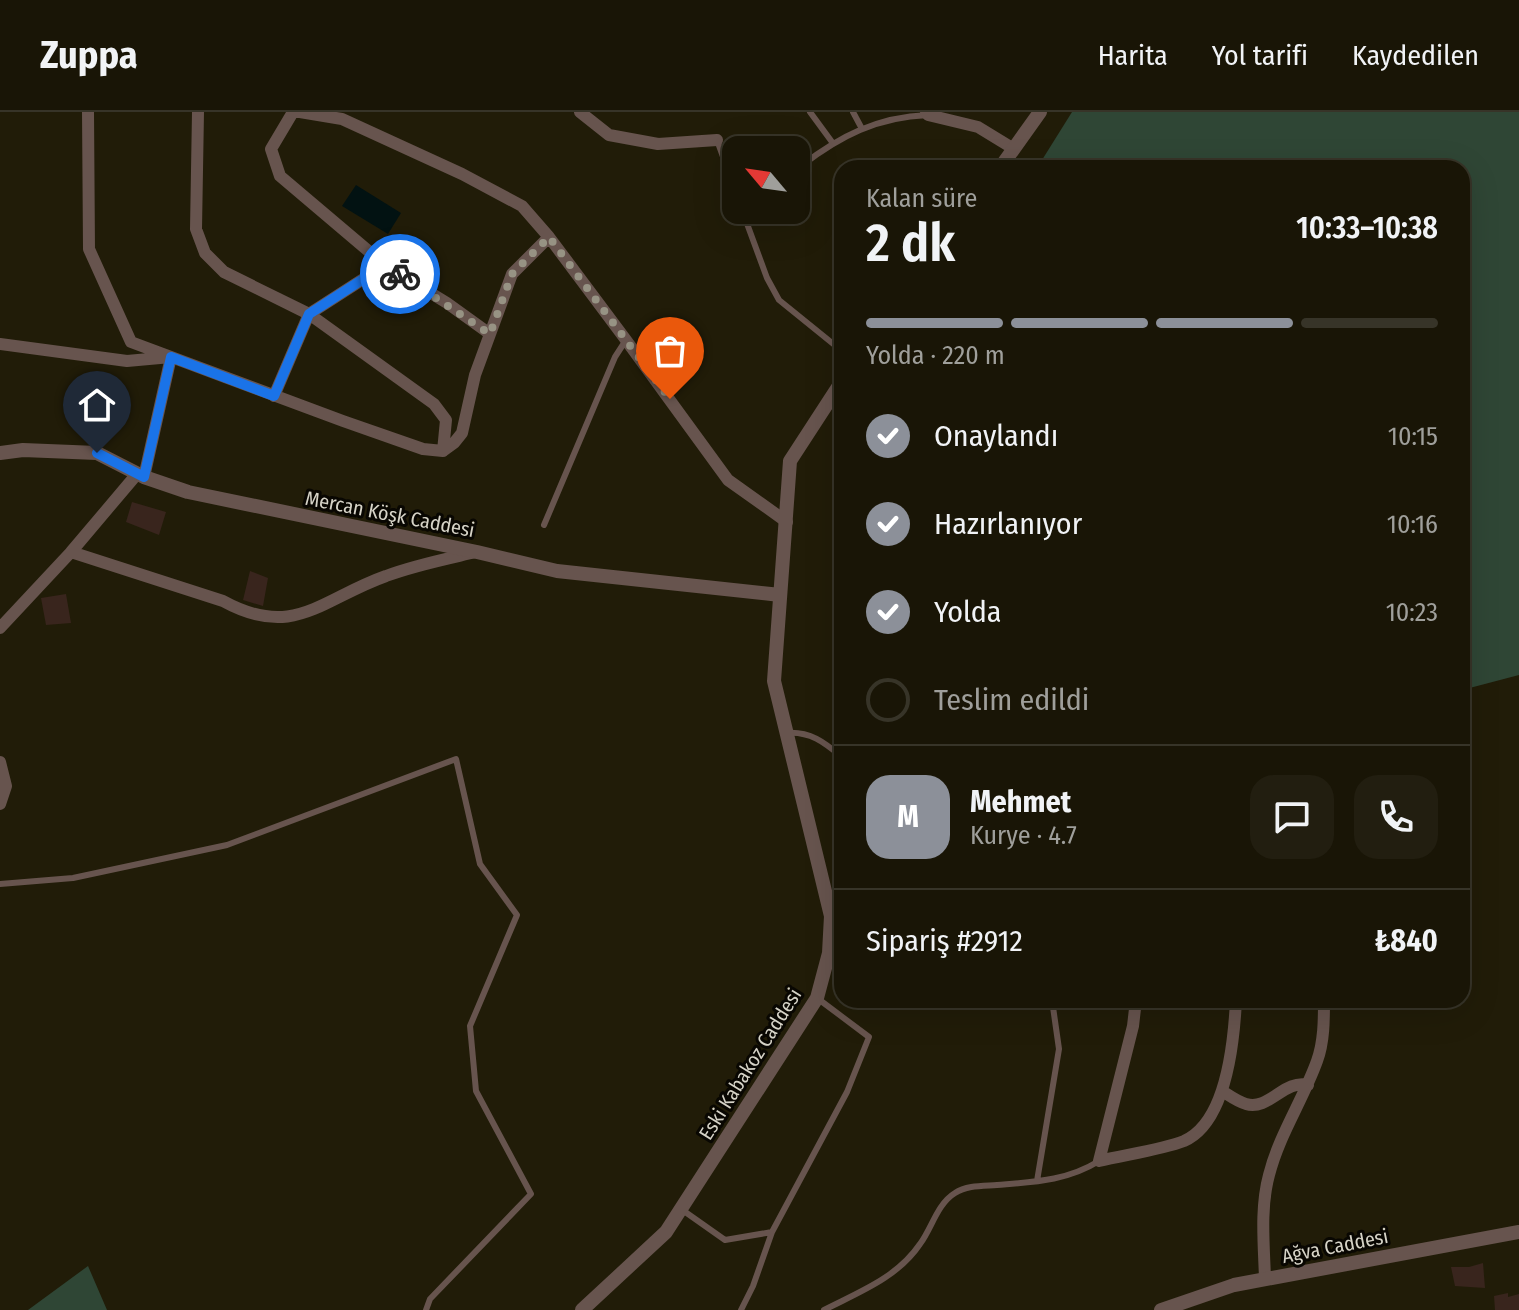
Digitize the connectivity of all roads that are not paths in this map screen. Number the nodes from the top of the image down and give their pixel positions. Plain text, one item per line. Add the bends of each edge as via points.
1 (88, 112) edge
2 (198, 112) edge
3 (293, 112) edge
4 (300, 112) edge
5 (580, 112) edge
6 (810, 112) edge
7 (853, 112) edge
8 (1040, 112) edge
9 (927, 113) edge
10 (861, 127) junction
11 (717, 140) joint
12 (832, 142) junction
13 (1014, 149) junction
14 (722, 154) edge
15 (810, 159) edge
16 (1006, 160) edge
17 (747, 224) edge
18 (549, 237) junction
19 (385, 265) junction
20 (309, 314) junction
21 (490, 334) junction
22 (626, 340) junction
23 (0, 344) edge
24 (834, 345) edge
25 (171, 357) junction
26 (834, 393) edge
27 (274, 396) junction
28 (443, 451) junction
29 (0, 453) edge
30 (140, 475) junction
31 (787, 522) junction
32 (544, 525) dead end
33 (71, 552) junction
34 (477, 552) junction
35 (780, 595) junction
36 (0, 628) edge
37 (786, 733) junction
38 (834, 751) edge
39 (0, 762) edge
40 (0, 803) edge
41 (0, 884) edge
42 (817, 998) junction
43 (1053, 1008) edge
44 (1135, 1008) edge
45 (1235, 1008) edge
46 (1324, 1008) edge
47 (1308, 1085) junction
48 (1222, 1091) junction
49 (1099, 1161) junction
50 (1037, 1181) junction
51 (681, 1209) junction
52 (772, 1232) junction
53 (1519, 1232) edge
54 (1265, 1279) junction
55 (426, 1310) edge
56 (582, 1310) edge
57 (741, 1310) edge
58 (824, 1310) edge
59 (1161, 1310) edge

1 - 25 street via 89,249 131,342
2 - 20 street via 196,229 205,253 224,272
3 - 19 street via 271,149 280,176
4 - 18 street via 342,119 462,174 522,206
5 - 11 street via 609,135 658,144
6 - 12 lane
7 - 10 lane
8 - 13 street
9 - 10 lane
9 - 13 street via 978,127
10 - 12 lane
11 - 14 lane
12 - 15 lane
13 - 16 street
17 - 24 lane via 779,300
18 - 21 street via 512,274
18 - 22 street
19 - 20 street
19 - 21 street
20 - 27 street
20 - 28 street via 434,404 446,420
21 - 28 street via 462,433
22 - 31 street via 728,480
22 - 32 lane
23 - 25 street via 127,361
25 - 27 street
25 - 30 street
26 - 31 street, Eski Kabakoz Caddesi via 790,461
27 - 28 street via 423,449
29 - 30 street, Mercan Köşk Caddesi via 97,453
30 - 33 street
30 - 34 street, Mercan Köşk Caddesi via 188,492
31 - 35 street, Eski Kabakoz Caddesi
33 - 34 street via 276,619 308,613 384,576
33 - 36 street
34 - 35 street, Mercan Köşk Caddesi via 557,571
35 - 37 street, Eski Kabakoz Caddesi via 774,681
37 - 38 lane via 801,732
37 - 42 street, Eski Kabakoz Caddesi via 831,916 829,953
39 - 40 street via 6,786
41 - 55 lane via 73,878 227,845 456,759 480,864 517,915 470,1026 476,1091 531,1194 430,1299
42 - 51 street, Eski Kabakoz Caddesi
42 - 52 lane via 869,1037 847,1092
43 - 50 lane via 1059,1049
44 - 49 street
45 - 48 street
46 - 47 street via 1318,1058
47 - 48 street via 1293,1084 1253,1105
47 - 54 street via 1268,1177
48 - 49 street via 1205,1122 1184,1141
49 - 50 lane via 1068,1176
50 - 58 lane via 955,1193 920,1244 892,1273
51 - 52 lane via 725,1240
51 - 56 street, Eski Kabakoz Caddesi via 666,1232
52 - 57 lane
53 - 54 street, Ağva Caddesi
54 - 59 street, Ağva Caddesi

